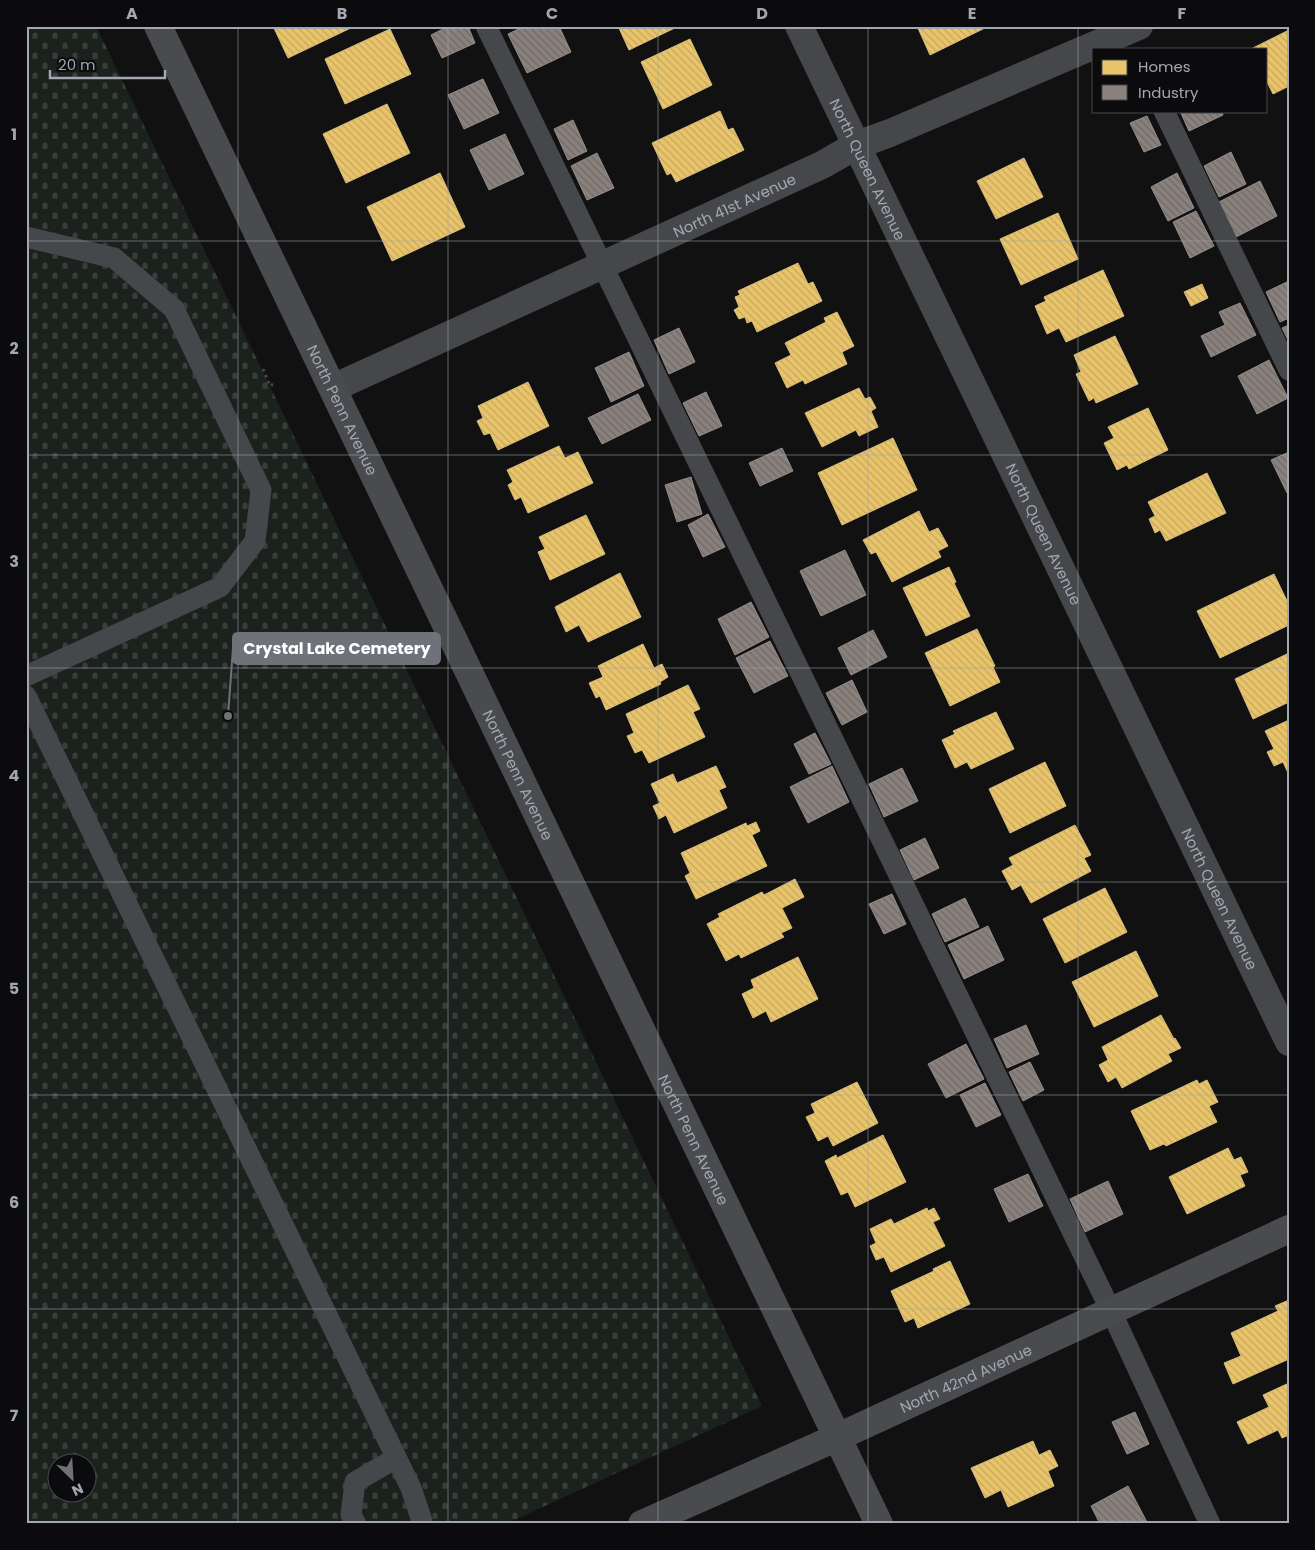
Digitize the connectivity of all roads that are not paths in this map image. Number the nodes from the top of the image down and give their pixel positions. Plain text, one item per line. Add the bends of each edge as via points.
1 (158, 26) edge
2 (486, 26) edge
3 (799, 26) edge
4 (1130, 33) edge
5 (1094, 48) edge
6 (1092, 49) edge
7 (1164, 112) edge
8 (857, 145) junction
9 (26, 237) edge
10 (602, 266) junction
11 (1289, 370) edge
12 (333, 388) junction
13 (26, 676) edge
14 (26, 696) edge
15 (1289, 1042) edge
16 (1289, 1229) edge
17 (1111, 1311) junction
18 (838, 1437) junction
19 (396, 1458) junction
20 (356, 1524) edge
21 (420, 1524) edge
22 (642, 1524) edge
23 (880, 1524) edge
24 (1210, 1524) edge

1 - 12 main road, North Penn Avenue
2 - 10 lane
3 - 8 street, North Queen Avenue
4 - 5 street, North 41st Avenue
6 - 8 street, North 41st Avenue
7 - 11 lane
8 - 10 street, North 41st Avenue via 822,165
8 - 15 street, North Queen Avenue
9 - 13 lane via 114,258 174,309 261,490 255,541 220,588
10 - 12 street, North 41st Avenue
10 - 17 lane
12 - 18 main road, North Penn Avenue
14 - 19 lane
16 - 17 main road, North 42nd Avenue
17 - 18 main road, North 42nd Avenue
17 - 24 lane
18 - 22 main road, North 42nd Avenue
18 - 23 main road, North Penn Avenue
19 - 20 lane via 354,1482 351,1515
19 - 21 lane via 411,1488 422,1521

